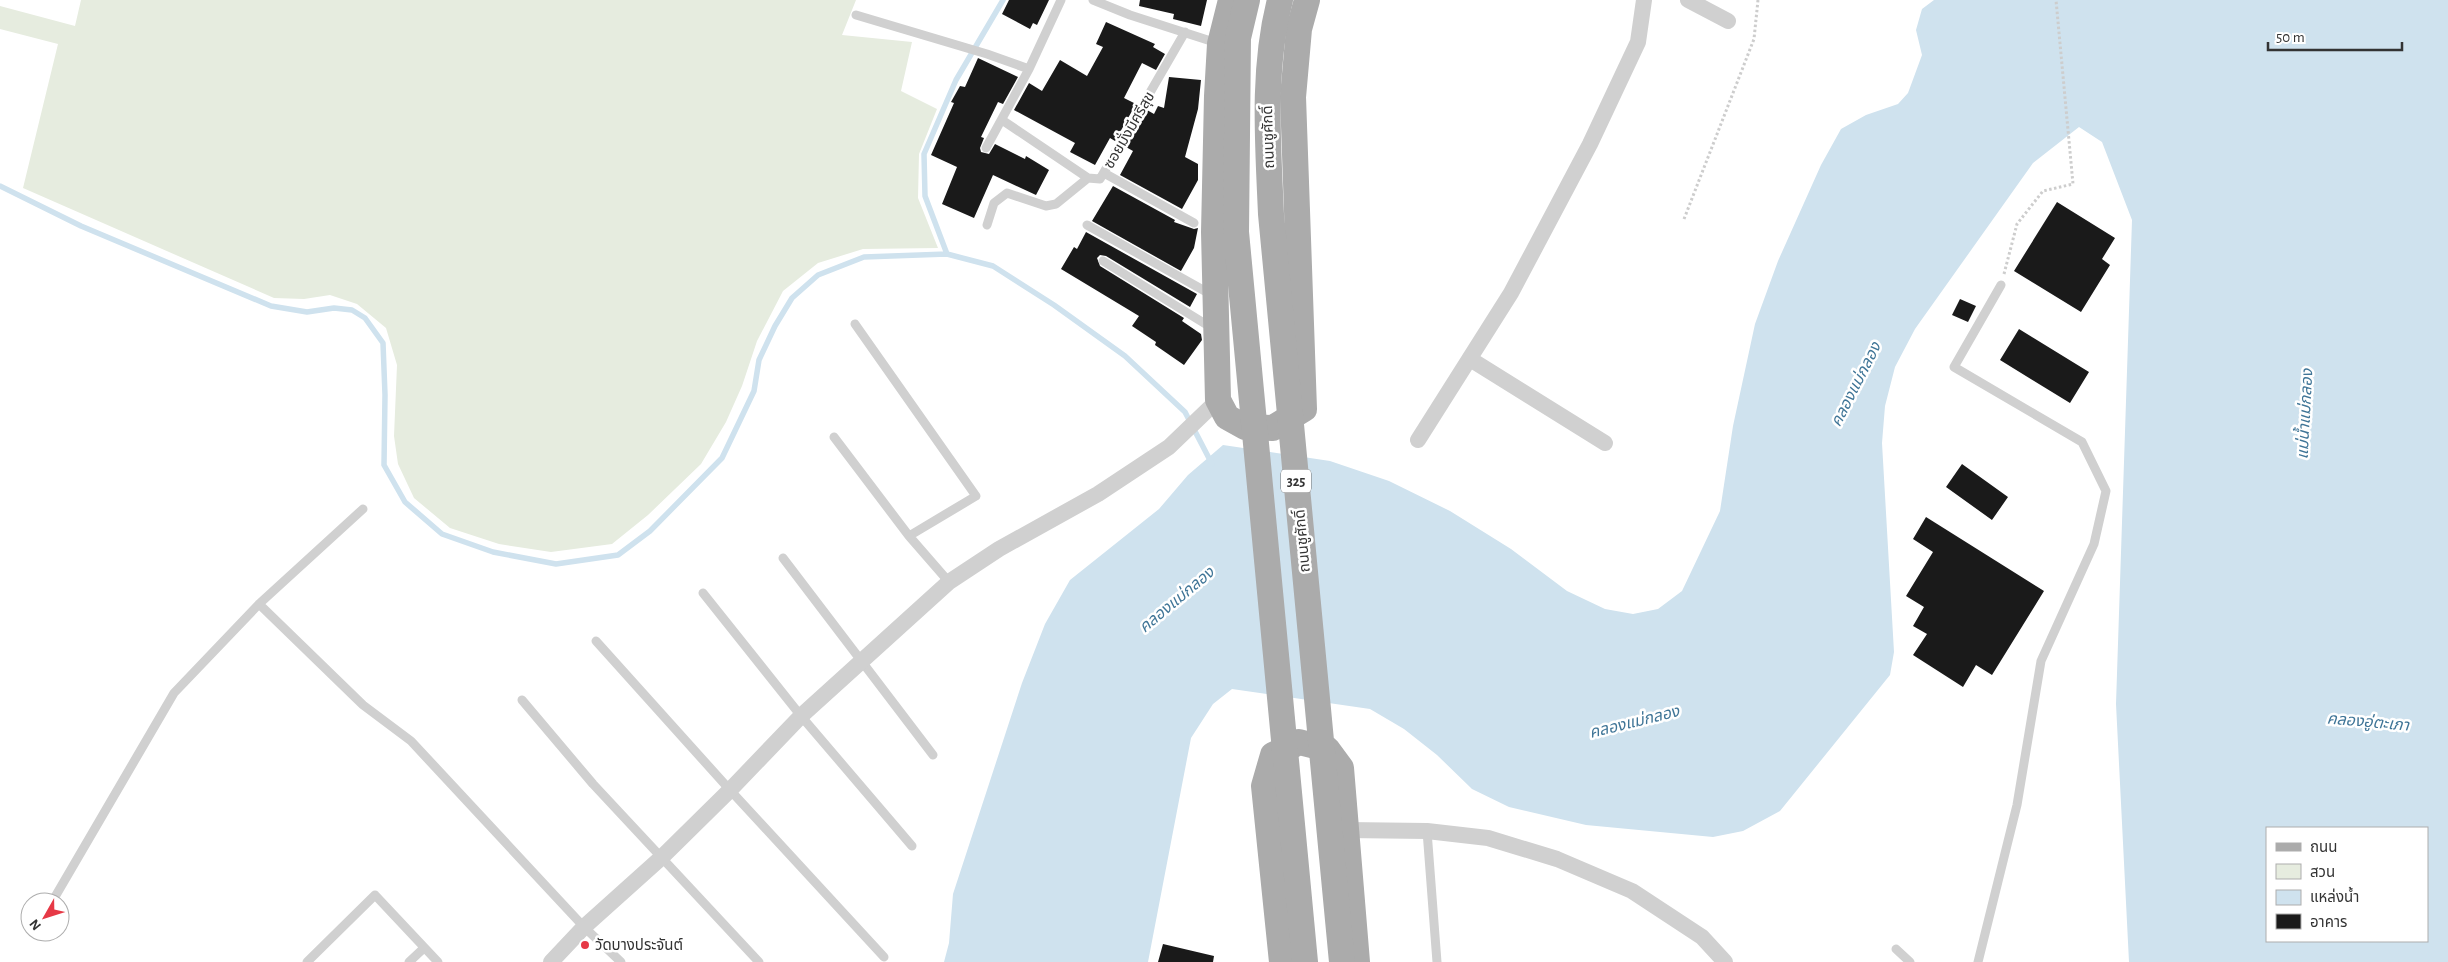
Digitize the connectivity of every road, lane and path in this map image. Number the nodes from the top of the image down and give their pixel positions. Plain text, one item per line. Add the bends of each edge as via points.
1 (1061, 0) edge
2 (1093, 0) edge
3 (1231, 0) edge
4 (1247, 0) edge
5 (1280, 0) edge
6 (1307, 0) edge
7 (1644, 0) edge
8 (1688, 0) edge
9 (1758, 0) edge
10 (2056, 0) edge
11 (856, 15) dead end
12 (1728, 21) dead end
13 (1185, 32) junction
14 (1220, 44) junction
15 (1029, 69) junction
16 (1002, 120) junction
17 (986, 148) dead end
18 (1104, 173) junction
19 (1088, 178) junction
20 (1684, 219) dead end
21 (1194, 223) dead end
22 (988, 225) dead end
23 (1087, 225) dead end
24 (1103, 261) dead end
25 (2001, 285) joint
26 (1217, 297) junction
27 (855, 324) dead end
28 (1216, 331) junction
29 (1470, 359) junction
30 (1212, 407) junction
31 (834, 437) dead end
32 (1418, 440) dead end
33 (1605, 443) dead end
34 (363, 509) dead end
35 (909, 536) junction
36 (783, 558) dead end
37 (949, 582) junction
38 (703, 593) dead end
39 (259, 604) junction
40 (596, 641) dead end
41 (862, 662) junction
42 (522, 700) dead end
43 (801, 716) junction
44 (933, 755) dead end
45 (730, 790) junction
46 (1346, 830) junction
47 (1427, 831) junction
48 (912, 846) dead end
49 (662, 857) junction
50 (58, 892) edge
51 (584, 927) junction
52 (424, 948) junction
53 (1896, 949) dead end
54 (884, 957) dead end
55 (307, 962) edge
56 (409, 962) edge
57 (438, 962) edge
58 (550, 962) edge
59 (621, 962) edge
60 (759, 962) edge
61 (1282, 962) edge
62 (1306, 962) edge
63 (1342, 962) edge
64 (1357, 962) edge
65 (1437, 962) edge
66 (1725, 962) edge
67 (1910, 962) edge
68 (1978, 962) edge

1 - 15 lane
2 - 13 lane
3 - 14 main road
4 - 62 main road, ถนนชูศักดิ์ / 325, bridge via 1238,38 1236,232
5 - 63 main road, ถนนชูศักดิ์ / 325, bridge via 1267,101 1271,214
6 - 30 main road via 1299,30 1293,96 1304,409 1273,428 1245,427
7 - 29 street via 1638,42 1594,135 1511,293
8 - 12 street
9 - 20 path via 1754,39
10 - 25 path via 2074,184 2043,191 2017,224
11 - 15 lane
13 - 14 lane
13 - 18 lane, ซอยมั่งมีศรีสุข
14 - 26 main road via 1214,232
15 - 16 lane
16 - 17 lane
16 - 19 lane, ซอยมั่งมีศรีสุข
18 - 19 lane, ซอยมั่งมีศรีสุข via 1100,179
18 - 21 lane
19 - 22 lane via 1056,204 1046,206 1008,193 994,203
23 - 26 lane
24 - 28 lane
25 - 68 lane via 1954,367 2082,442 2106,490 2094,544 2041,661 2017,805
26 - 28 main road
27 - 35 lane via 976,496
28 - 30 main road
29 - 32 street
29 - 33 street
30 - 37 street via 1169,447 1098,494 999,549
31 - 35 lane
34 - 39 lane
35 - 37 lane
36 - 41 lane
37 - 41 street
38 - 43 lane
39 - 50 lane via 174,692
39 - 51 lane via 363,705 411,742
40 - 45 lane
41 - 43 street
41 - 44 lane
42 - 49 lane via 593,784
43 - 45 street
43 - 48 lane
45 - 49 street
45 - 54 lane
46 - 47 street
46 - 61 main road via 1341,768 1327,749 1300,742 1273,755 1264,786
46 - 64 main road
47 - 65 lane
47 - 66 street via 1488,838 1556,859 1632,891 1702,937
49 - 51 street
49 - 60 lane
51 - 58 street
51 - 59 lane
52 - 55 lane via 375,895
52 - 56 lane
52 - 57 lane
53 - 67 lane

